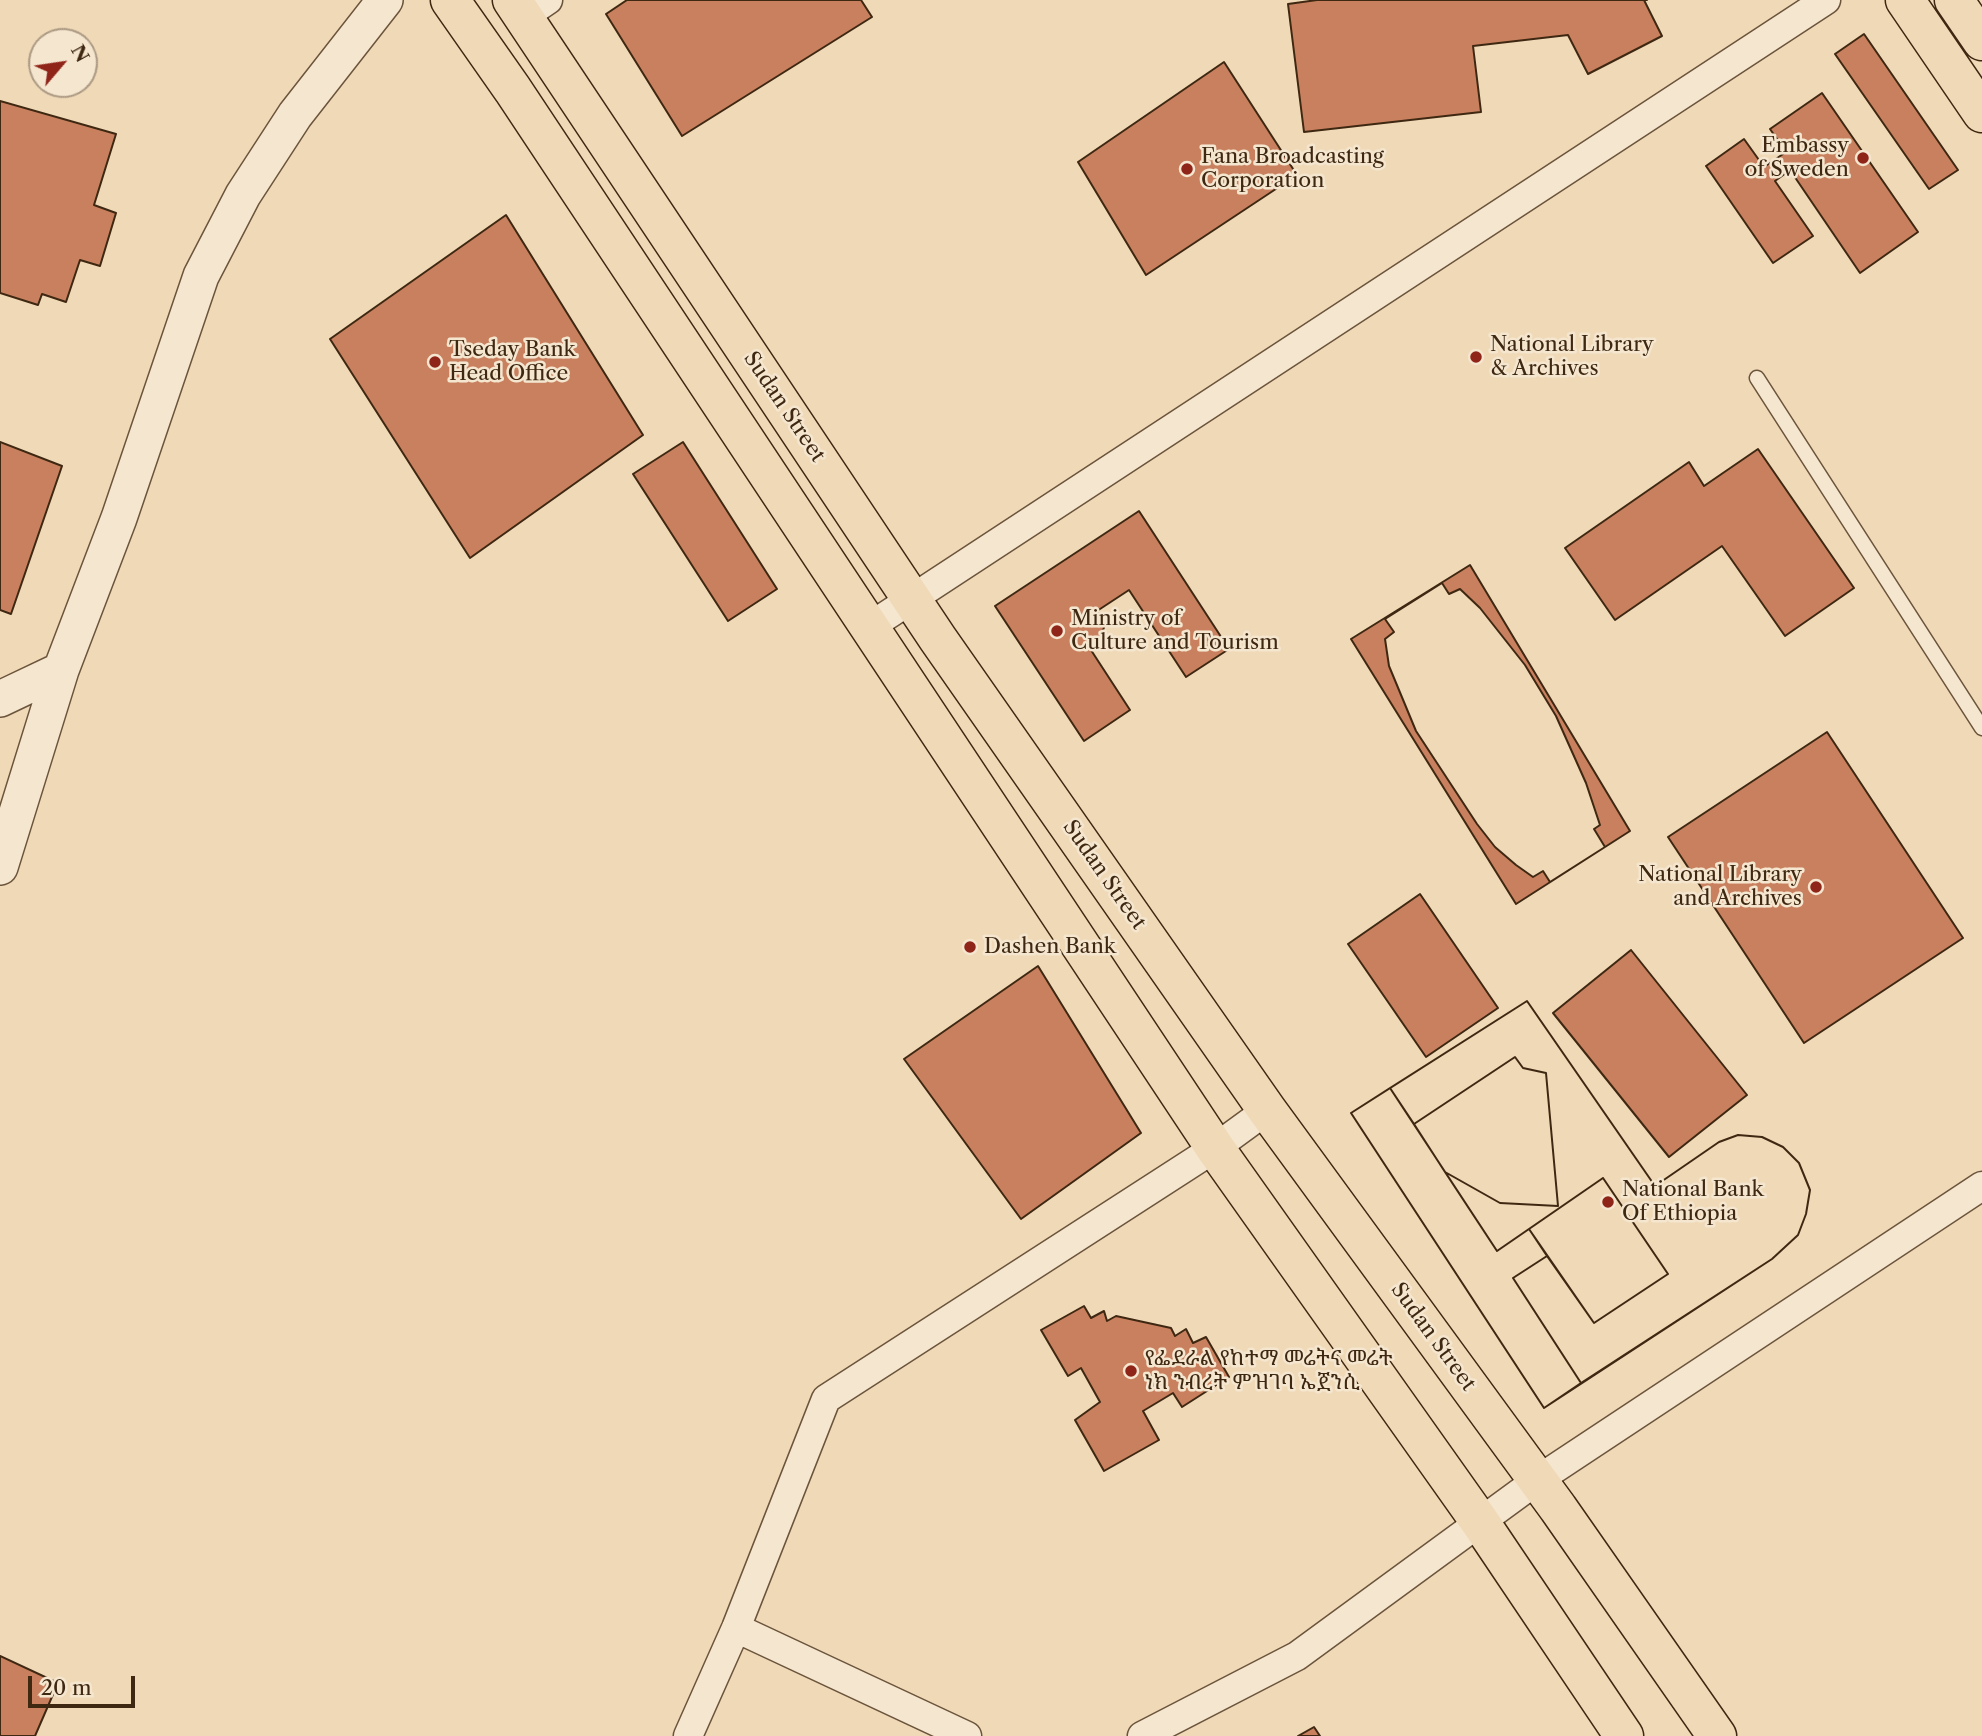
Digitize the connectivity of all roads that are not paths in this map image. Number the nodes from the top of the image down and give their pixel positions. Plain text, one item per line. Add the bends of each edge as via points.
1 (385, 0) edge
2 (450, 0) edge
3 (1826, 0) edge
4 (1905, 0) edge
5 (1954, 0) edge
6 (528, 6) edge
7 (1982, 41) edge
8 (1982, 113) edge
9 (1757, 378) dead end
10 (913, 599) junction
11 (869, 627) junction
12 (61, 670) junction
13 (0, 699) edge
14 (1982, 728) edge
15 (10, 803) edge
16 (2, 858) edge
17 (1267, 1110) junction
18 (1215, 1148) junction
19 (1982, 1186) edge
20 (1536, 1481) junction
21 (1480, 1522) junction
22 (736, 1628) junction
23 (688, 1736) edge
24 (967, 1736) edge
25 (1142, 1736) edge
26 (1624, 1736) edge
27 (1717, 1736) edge

1 - 12 street via 295,115 243,195 201,276 119,519
2 - 11 main road
3 - 10 street
4 - 8 main road
5 - 7 main road
6 - 10 main road, Sudan Street
9 - 14 lane
10 - 11 street
10 - 17 main road, Sudan Street
11 - 18 main road
12 - 13 street
12 - 15 street
15 - 16 street
17 - 18 street
17 - 20 main road, Sudan Street
18 - 21 main road
18 - 22 street via 826,1399
19 - 20 street
20 - 21 street
20 - 27 main road, Sudan Street
21 - 25 street via 1297,1656
21 - 26 main road
22 - 23 street
22 - 24 street

